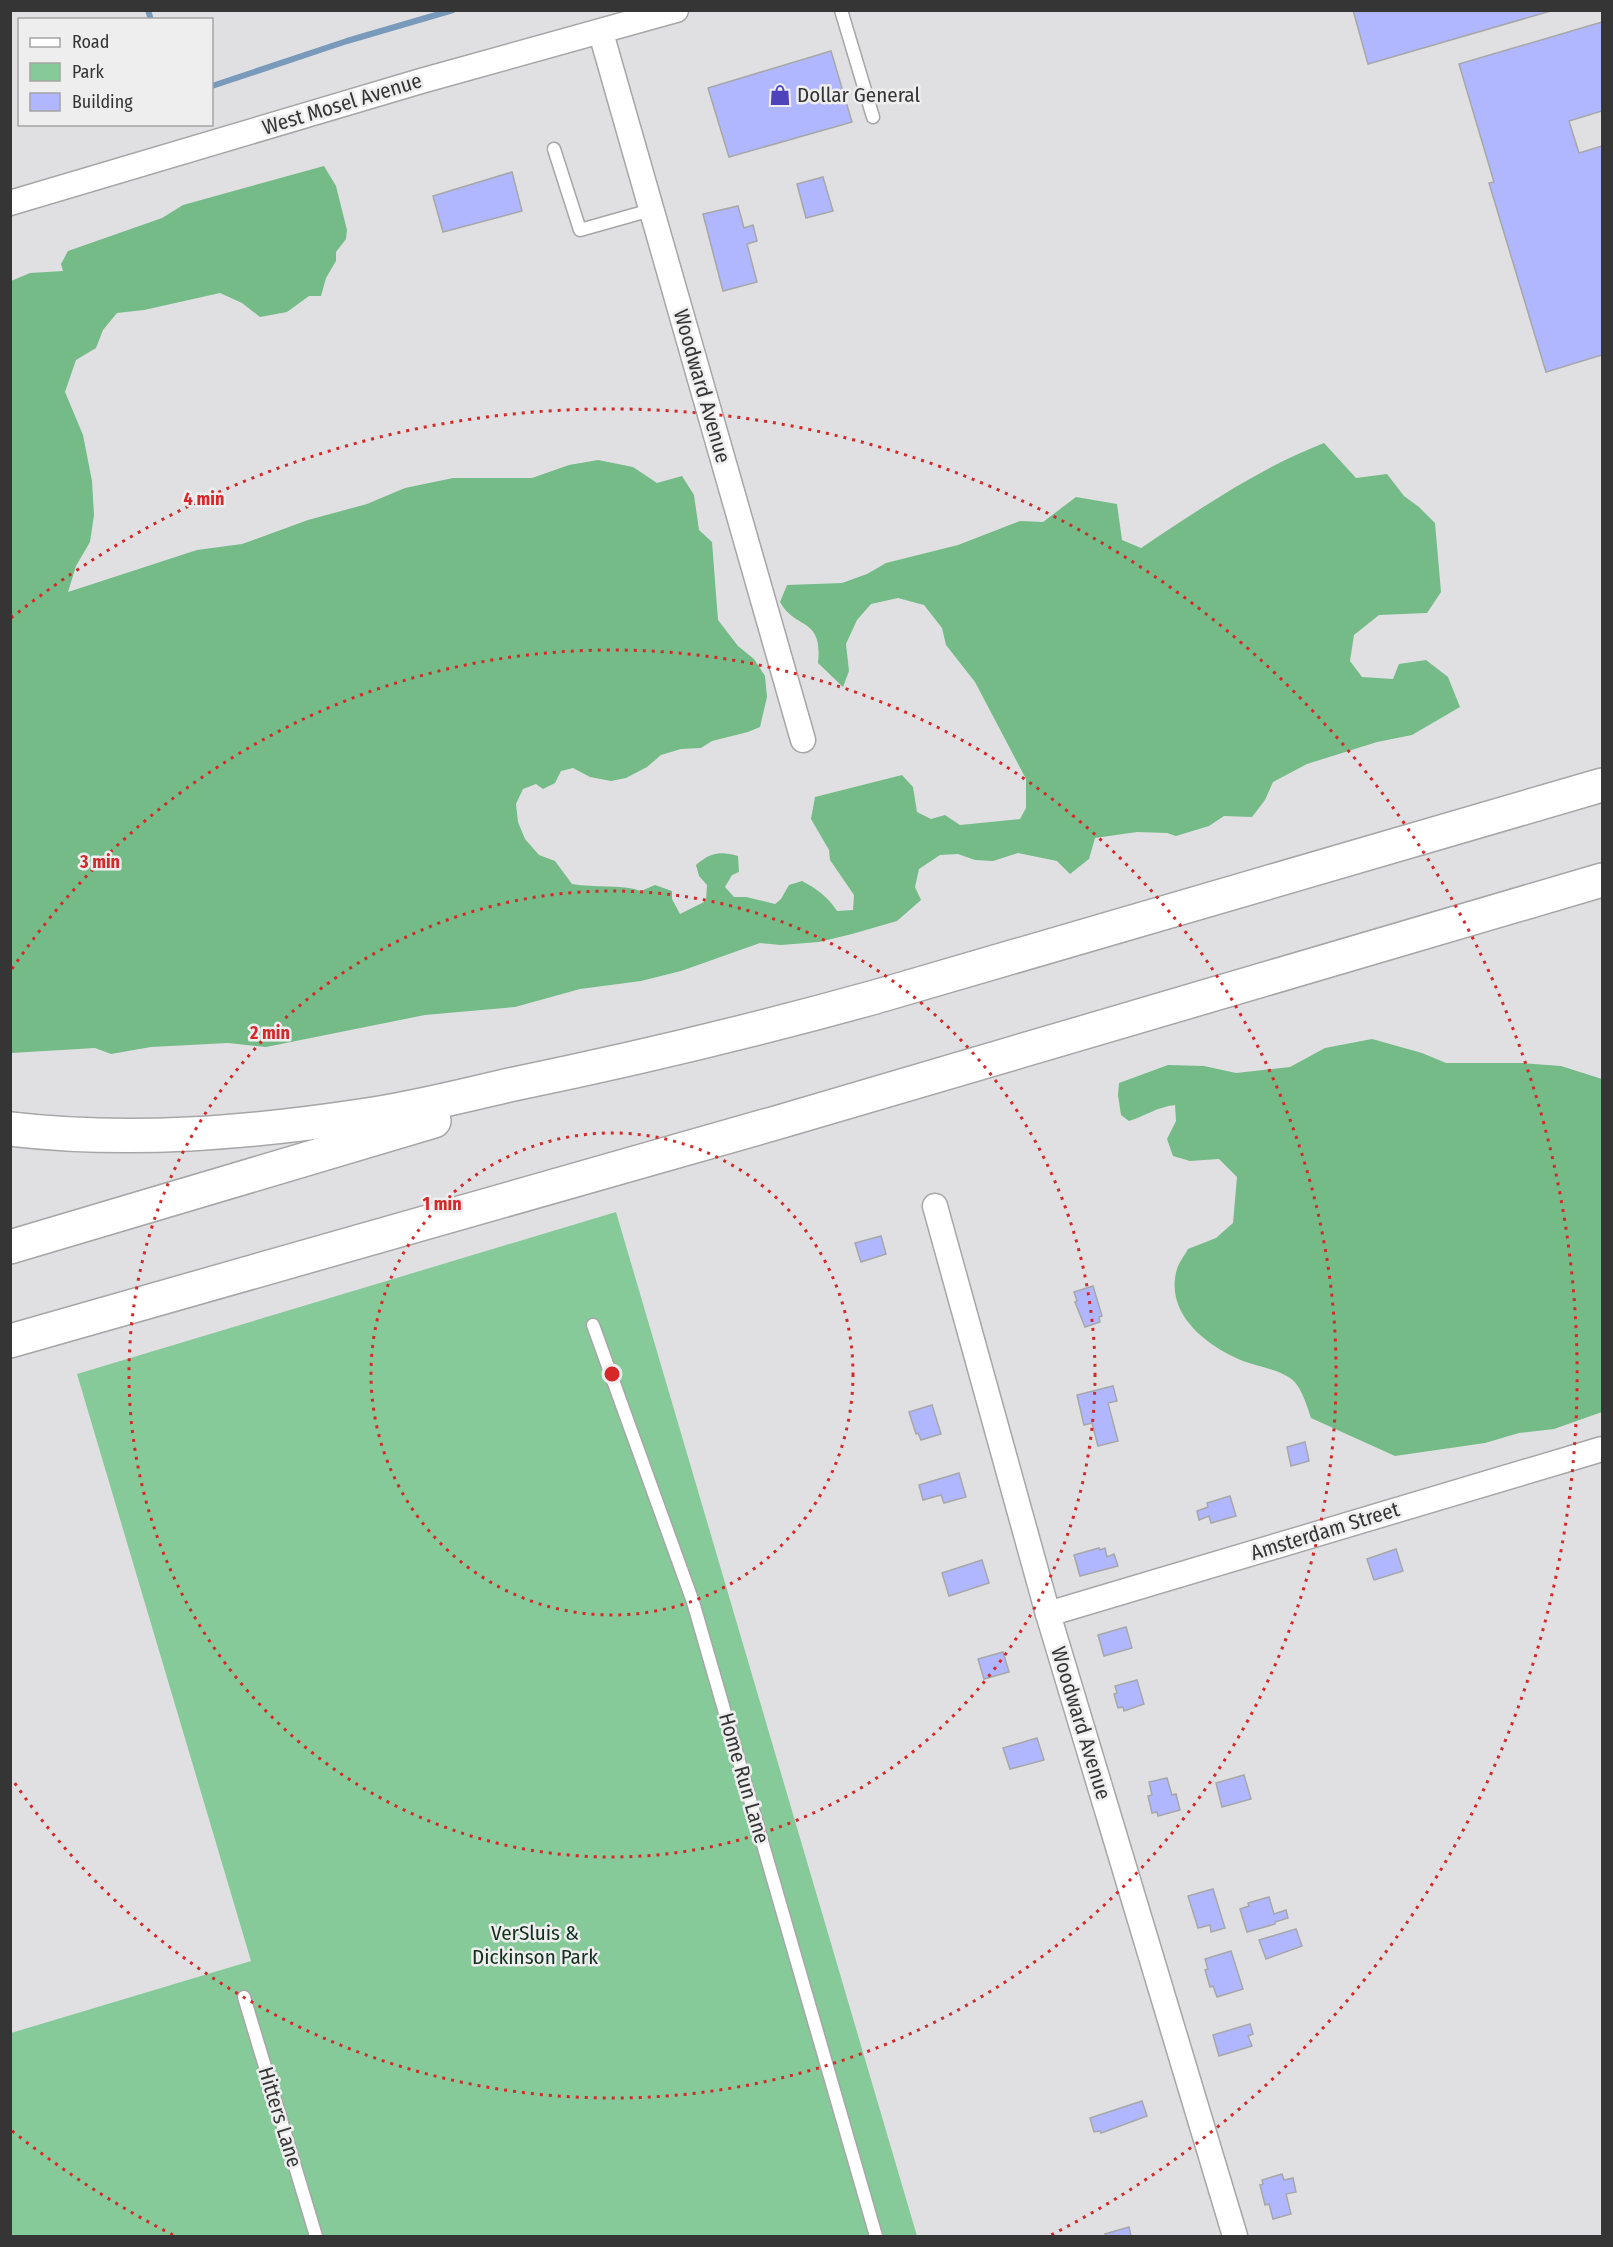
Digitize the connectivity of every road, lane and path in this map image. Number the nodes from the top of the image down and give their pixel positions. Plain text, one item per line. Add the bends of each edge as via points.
1 (676, 10) edge
2 (841, 10) edge
3 (601, 33) junction
4 (873, 117) dead end
5 (554, 148) dead end
6 (10, 203) edge
7 (651, 210) junction
8 (803, 740) dead end
9 (1602, 785) edge
10 (1602, 880) edge
11 (663, 1053) junction
12 (10, 1129) edge
13 (935, 1206) dead end
14 (10, 1247) edge
15 (86, 1320) junction
16 (593, 1325) dead end
17 (10, 1341) edge
18 (10, 1350) edge
19 (1602, 1449) edge
20 (1048, 1614) junction
21 (244, 1997) dead end
22 (316, 2236) edge
23 (876, 2236) edge
24 (1235, 2236) edge

1 - 3 street, West Mosel Avenue
2 - 4 lane
3 - 6 street, West Mosel Avenue via 421,81
3 - 7 street, Woodward Avenue
5 - 7 lane via 580,230
7 - 8 street, Woodward Avenue
9 - 11 highway via 875,997
10 - 15 highway via 779,1122
11 - 12 highway via 369,1115 273,1127 123,1137
11 - 14 highway
13 - 20 street, Woodward Avenue
15 - 17 highway
15 - 18 highway
16 - 23 lane, Home Run Lane via 693,1602
19 - 20 street, Amsterdam Street
20 - 24 street, Woodward Avenue
21 - 22 lane, Hitters Lane

